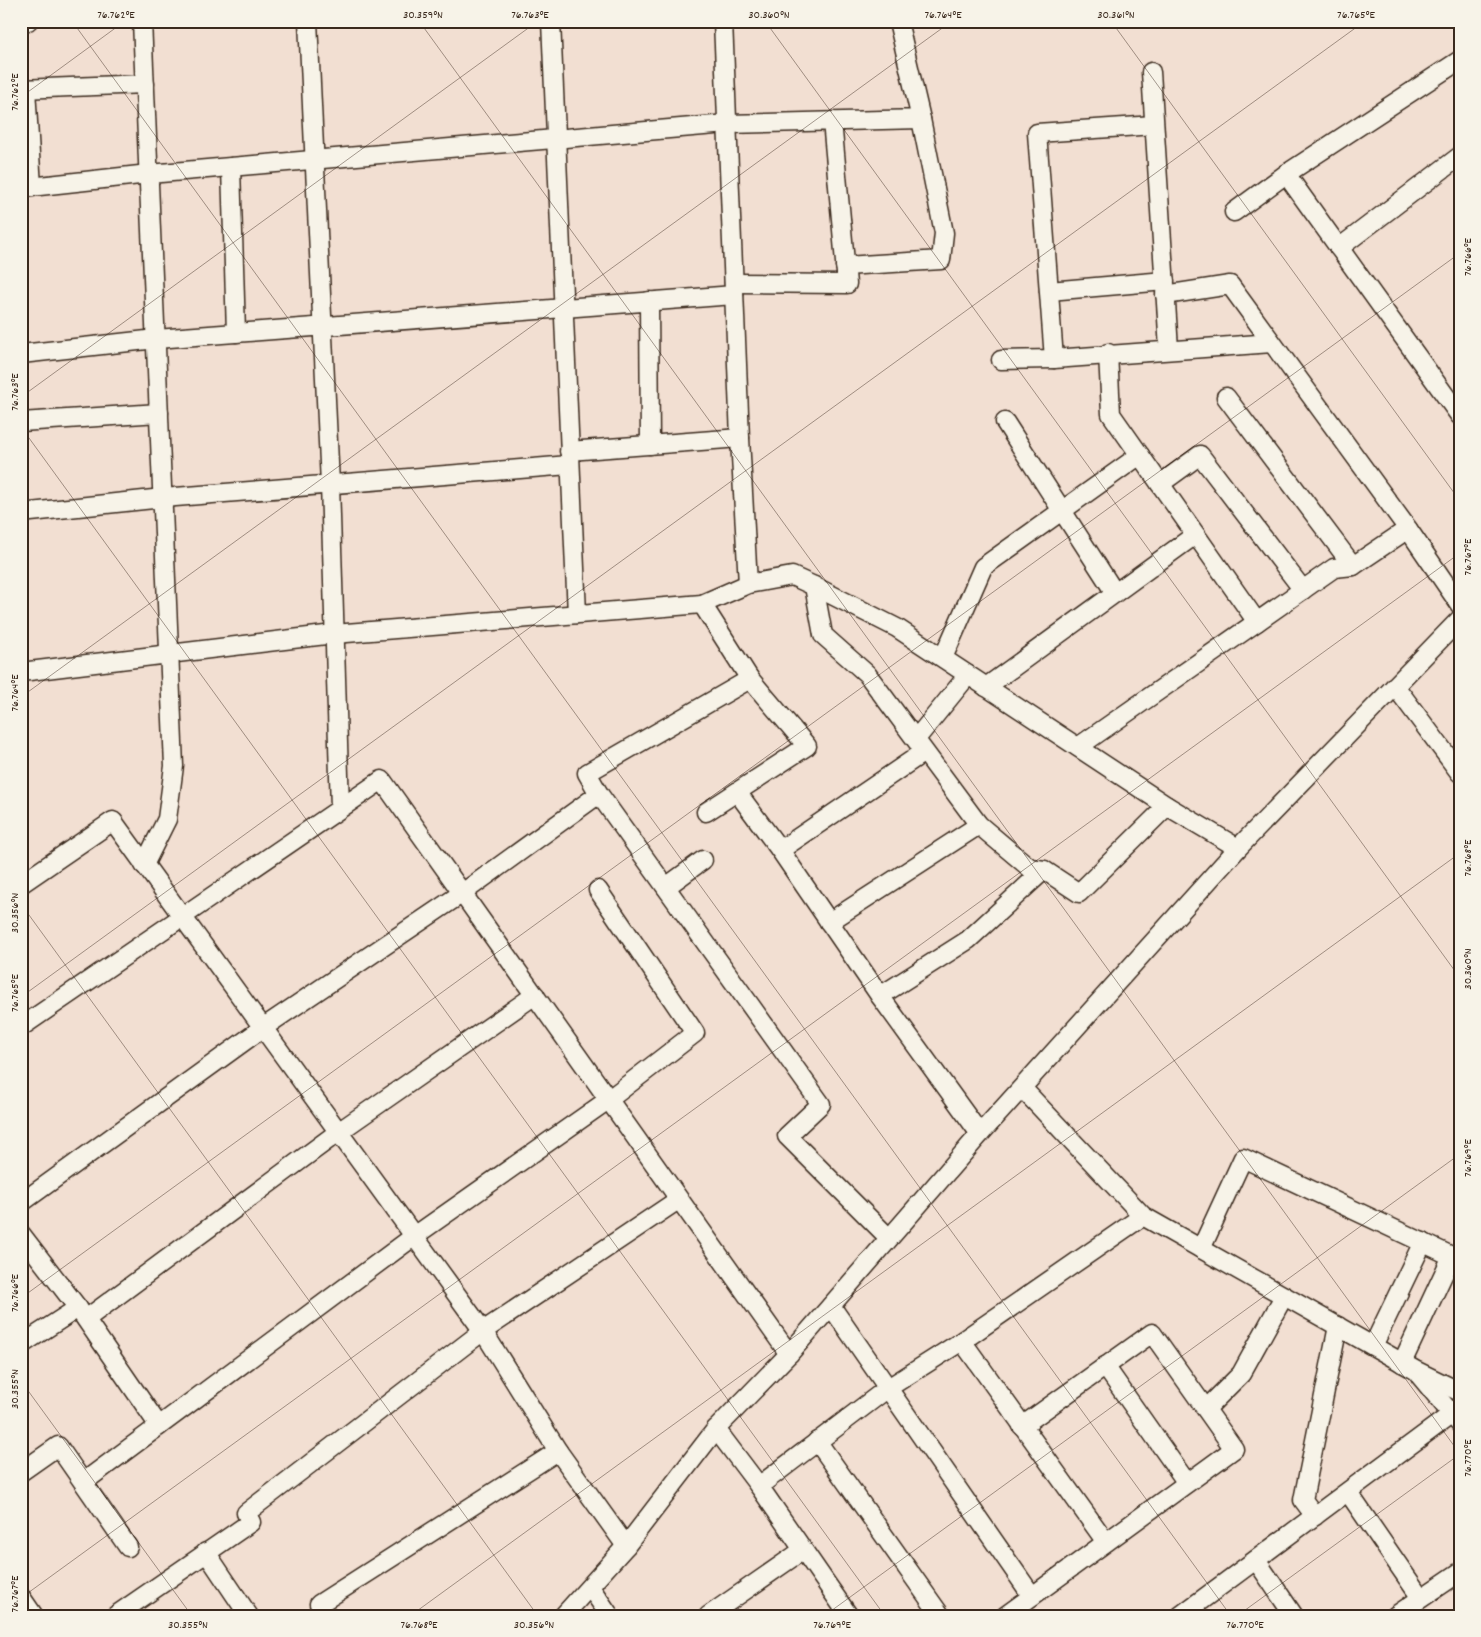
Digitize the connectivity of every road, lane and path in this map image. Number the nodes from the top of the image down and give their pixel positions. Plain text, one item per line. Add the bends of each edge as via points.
1 (28, 21) edge
2 (142, 21) edge
3 (308, 21) edge
4 (551, 21) edge
5 (724, 21) edge
6 (898, 21) edge
7 (21, 22) edge
8 (1460, 60) edge
9 (1151, 72) dead end
10 (145, 84) junction
11 (24, 89) edge
12 (921, 119) junction
13 (832, 121) junction
14 (727, 124) junction
15 (1154, 125) junction
16 (555, 139) junction
17 (1460, 156) edge
18 (316, 159) junction
19 (231, 167) junction
20 (149, 174) junction
21 (1286, 174) junction
22 (27, 187) edge
23 (1234, 212) dead end
24 (1339, 248) junction
25 (845, 266) junction
26 (1165, 288) junction
27 (734, 289) junction
28 (1049, 291) junction
29 (649, 302) junction
30 (562, 308) junction
31 (323, 327) junction
32 (236, 333) junction
33 (156, 340) junction
34 (1272, 342) junction
35 (1169, 349) junction
36 (1108, 353) junction
37 (21, 354) edge
38 (1054, 359) junction
39 (1001, 360) dead end
40 (1226, 397) dead end
41 (159, 412) junction
42 (1460, 416) edge
43 (21, 422) edge
44 (1005, 422) dead end
45 (740, 438) junction
46 (650, 445) junction
47 (1140, 455) junction
48 (569, 458) junction
49 (330, 484) junction
50 (1160, 484) junction
51 (163, 498) junction
52 (1062, 511) junction
53 (21, 513) edge
54 (1408, 529) junction
55 (1196, 535) junction
56 (1352, 566) junction
57 (748, 584) junction
58 (814, 586) junction
59 (1303, 590) junction
60 (1115, 593) junction
61 (702, 604) junction
62 (1460, 605) edge
63 (577, 614) junction
64 (1460, 619) edge
65 (1257, 622) junction
66 (334, 634) junction
67 (169, 654) junction
68 (943, 658) junction
69 (21, 672) edge
70 (968, 675) junction
71 (750, 679) junction
72 (986, 686) junction
73 (1395, 686) junction
74 (920, 746) junction
75 (1078, 747) junction
76 (1460, 773) edge
77 (737, 792) junction
78 (599, 794) junction
79 (1167, 806) junction
80 (340, 808) junction
81 (706, 812) dead end
82 (979, 825) junction
83 (1238, 848) junction
84 (780, 850) junction
85 (703, 860) dead end
86 (144, 865) junction
87 (1044, 870) junction
88 (21, 884) edge
89 (666, 887) junction
90 (598, 890) dead end
91 (461, 894) junction
92 (183, 915) junction
93 (829, 922) junction
94 (535, 995) junction
95 (880, 996) junction
96 (264, 1027) junction
97 (21, 1028) edge
98 (1023, 1089) junction
99 (608, 1100) junction
100 (337, 1133) junction
101 (980, 1134) junction
102 (678, 1200) junction
103 (21, 1203) edge
104 (1143, 1216) junction
105 (21, 1234) edge
106 (413, 1237) junction
107 (889, 1238) junction
108 (1423, 1242) junction
109 (1201, 1250) junction
110 (1456, 1258) edge
111 (1284, 1296) junction
112 (831, 1306) junction
113 (82, 1314) junction
114 (1338, 1326) junction
115 (483, 1331) junction
116 (962, 1341) junction
117 (21, 1344) edge
118 (1372, 1346) junction
119 (789, 1354) junction
120 (1105, 1366) junction
121 (1408, 1366) junction
122 (888, 1388) junction
123 (1460, 1392) edge
124 (1206, 1409) junction
125 (1457, 1415) edge
126 (159, 1426) junction
127 (1022, 1426) junction
128 (716, 1429) junction
129 (817, 1441) junction
130 (558, 1450) junction
131 (21, 1472) edge
132 (85, 1481) junction
133 (1187, 1483) junction
134 (759, 1486) junction
135 (1348, 1492) junction
136 (1315, 1516) junction
137 (1106, 1542) junction
138 (626, 1546) junction
139 (128, 1547) dead end
140 (803, 1550) junction
141 (206, 1552) junction
142 (1256, 1560) junction
143 (1460, 1572) edge
144 (590, 1587) junction
145 (1032, 1596) junction
146 (21, 1597) edge
147 (1421, 1598) junction
148 (319, 1604) dead end
149 (34, 1616) edge
150 (115, 1616) edge
151 (249, 1616) edge
152 (563, 1616) edge
153 (610, 1616) edge
154 (708, 1616) edge
155 (848, 1616) edge
156 (941, 1616) edge
157 (1005, 1616) edge
158 (1180, 1616) edge
159 (1294, 1616) edge
160 (1394, 1616) edge

1 - 7 street
2 - 10 street
3 - 18 street
4 - 16 street
5 - 14 street
6 - 12 street
8 - 21 street
9 - 15 street
10 - 11 street
10 - 20 street
11 - 22 street
12 - 13 street
12 - 25 street via 944,233 941,260
13 - 14 street
13 - 25 street
14 - 16 street
14 - 27 street
15 - 26 street
15 - 28 street via 1037,133
16 - 18 street
16 - 30 street
17 - 24 street
18 - 19 street
18 - 31 street
19 - 20 street
19 - 32 street
20 - 22 street
20 - 33 street
21 - 23 street
21 - 24 street
24 - 42 street
25 - 27 street via 847,284
26 - 28 street
26 - 34 street via 1230,285
26 - 35 street
27 - 29 street
27 - 45 street
28 - 38 street
29 - 30 street
29 - 46 street
30 - 31 street
30 - 48 street
31 - 32 street
31 - 49 street
32 - 33 street
33 - 37 street
33 - 41 street
34 - 35 street
34 - 54 street
35 - 36 street
36 - 38 street
36 - 47 street via 1111,414
38 - 39 street
40 - 56 street
41 - 43 street
41 - 51 street
44 - 52 street
45 - 46 street
45 - 57 street
46 - 48 street
47 - 50 street
47 - 52 street
48 - 49 street
48 - 63 street
49 - 51 street
49 - 66 street
50 - 55 street
50 - 59 street via 1200,456
51 - 53 street
51 - 67 street
52 - 60 street
52 - 68 street via 983,567
54 - 56 street
54 - 62 street
55 - 60 street
55 - 65 street
56 - 59 street via 1334,568
57 - 58 street via 792,576
57 - 61 street
58 - 68 street via 897,628
58 - 74 street via 823,635 867,674
59 - 65 street
60 - 72 street
61 - 63 street
61 - 71 street
63 - 66 street
64 - 73 street
65 - 75 street
66 - 67 street
66 - 80 street
67 - 69 street
67 - 86 street via 174,766 167,819
68 - 70 street
70 - 72 street
70 - 74 street
71 - 77 street via 806,746
71 - 78 street via 587,773
72 - 75 street
73 - 76 street
73 - 83 street
74 - 82 street
74 - 84 street
75 - 79 street
77 - 81 street
77 - 84 street
78 - 89 street
78 - 91 street
79 - 83 street
79 - 87 street via 1079,893
80 - 91 street via 382,780
80 - 92 street
82 - 87 street via 1030,868
82 - 93 street
83 - 98 street
84 - 93 street
85 - 89 street
86 - 88 street via 113,821
86 - 92 street
87 - 95 street via 968,940
89 - 107 street via 821,1104 787,1136
90 - 99 street via 694,1033
91 - 94 street
91 - 96 street
92 - 96 street
92 - 97 street
93 - 95 street
94 - 99 street
94 - 100 street
95 - 101 street
96 - 100 street
96 - 103 street
98 - 101 street
98 - 104 street
99 - 102 street
99 - 106 street
100 - 106 street
100 - 113 street
101 - 107 street
102 - 115 street
102 - 119 street
104 - 109 street
104 - 116 street
105 - 113 street
106 - 115 street
106 - 126 street
107 - 112 street
108 - 109 street via 1243,1158
108 - 110 street
108 - 118 street
109 - 111 street
110 - 121 street
111 - 114 street
111 - 124 street via 1241,1374
112 - 119 street
112 - 122 street
113 - 117 street
113 - 126 street
114 - 118 street
114 - 136 street via 1303,1500
115 - 130 street
115 - 141 street via 246,1514 251,1522
116 - 122 street
116 - 127 street
118 - 121 street
119 - 128 street
120 - 124 street via 1152,1332
120 - 127 street
120 - 133 street
121 - 123 street
121 - 125 street
122 - 129 street
122 - 145 street
124 - 133 street via 1234,1449
125 - 135 street
126 - 132 street
127 - 137 street
128 - 134 street
128 - 138 street
129 - 134 street
129 - 156 street
130 - 138 street
130 - 148 street
131 - 132 street via 58,1446
132 - 139 street
133 - 137 street
134 - 140 street
135 - 136 street
135 - 147 street
136 - 142 street
137 - 145 street
138 - 144 street
140 - 154 street
140 - 155 street
141 - 150 street
141 - 151 street
142 - 158 street
142 - 159 street
143 - 147 street
144 - 152 street
144 - 153 street
145 - 157 street
146 - 149 street
147 - 160 street

